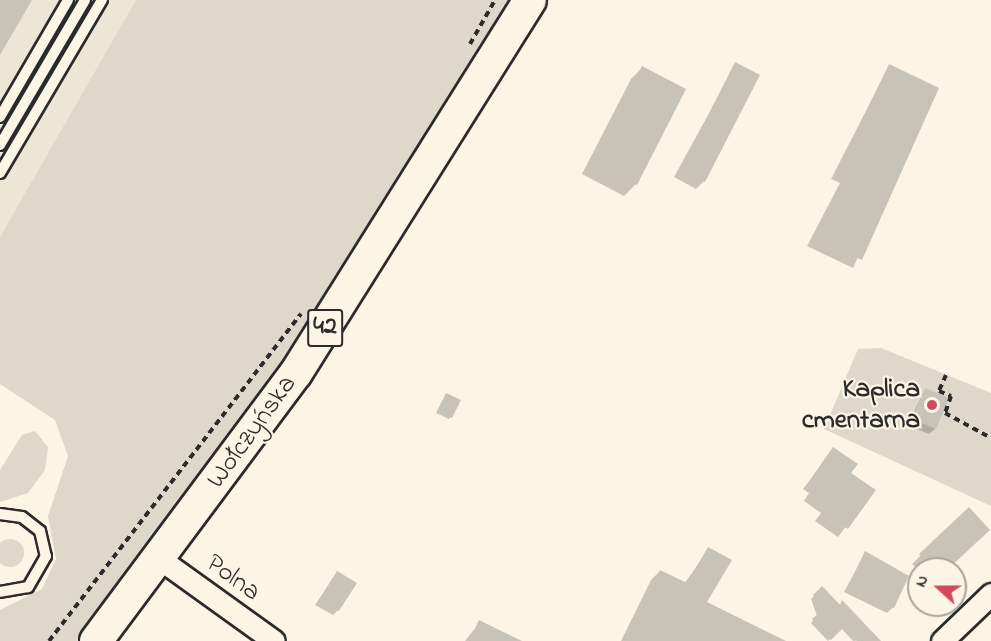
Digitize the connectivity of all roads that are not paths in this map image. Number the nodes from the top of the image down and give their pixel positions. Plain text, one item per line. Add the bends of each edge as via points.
1 (68, 0) edge
2 (85, 0) edge
3 (102, 0) edge
4 (530, 0) edge
5 (0, 117) edge
6 (0, 145) edge
7 (0, 173) edge
8 (0, 514) edge
9 (160, 559) junction
10 (0, 592) edge
11 (991, 594) edge
12 (96, 641) edge
13 (274, 641) edge
14 (942, 641) edge

1 - 5 lane
2 - 6 lane
3 - 7 lane
4 - 9 main road, Wołczyńska / 42 via 333,317
8 - 10 lane via 22,517 40,531 46,556 28,587
9 - 12 main road, Wołczyńska / 42
9 - 13 street, Polna
11 - 14 street

